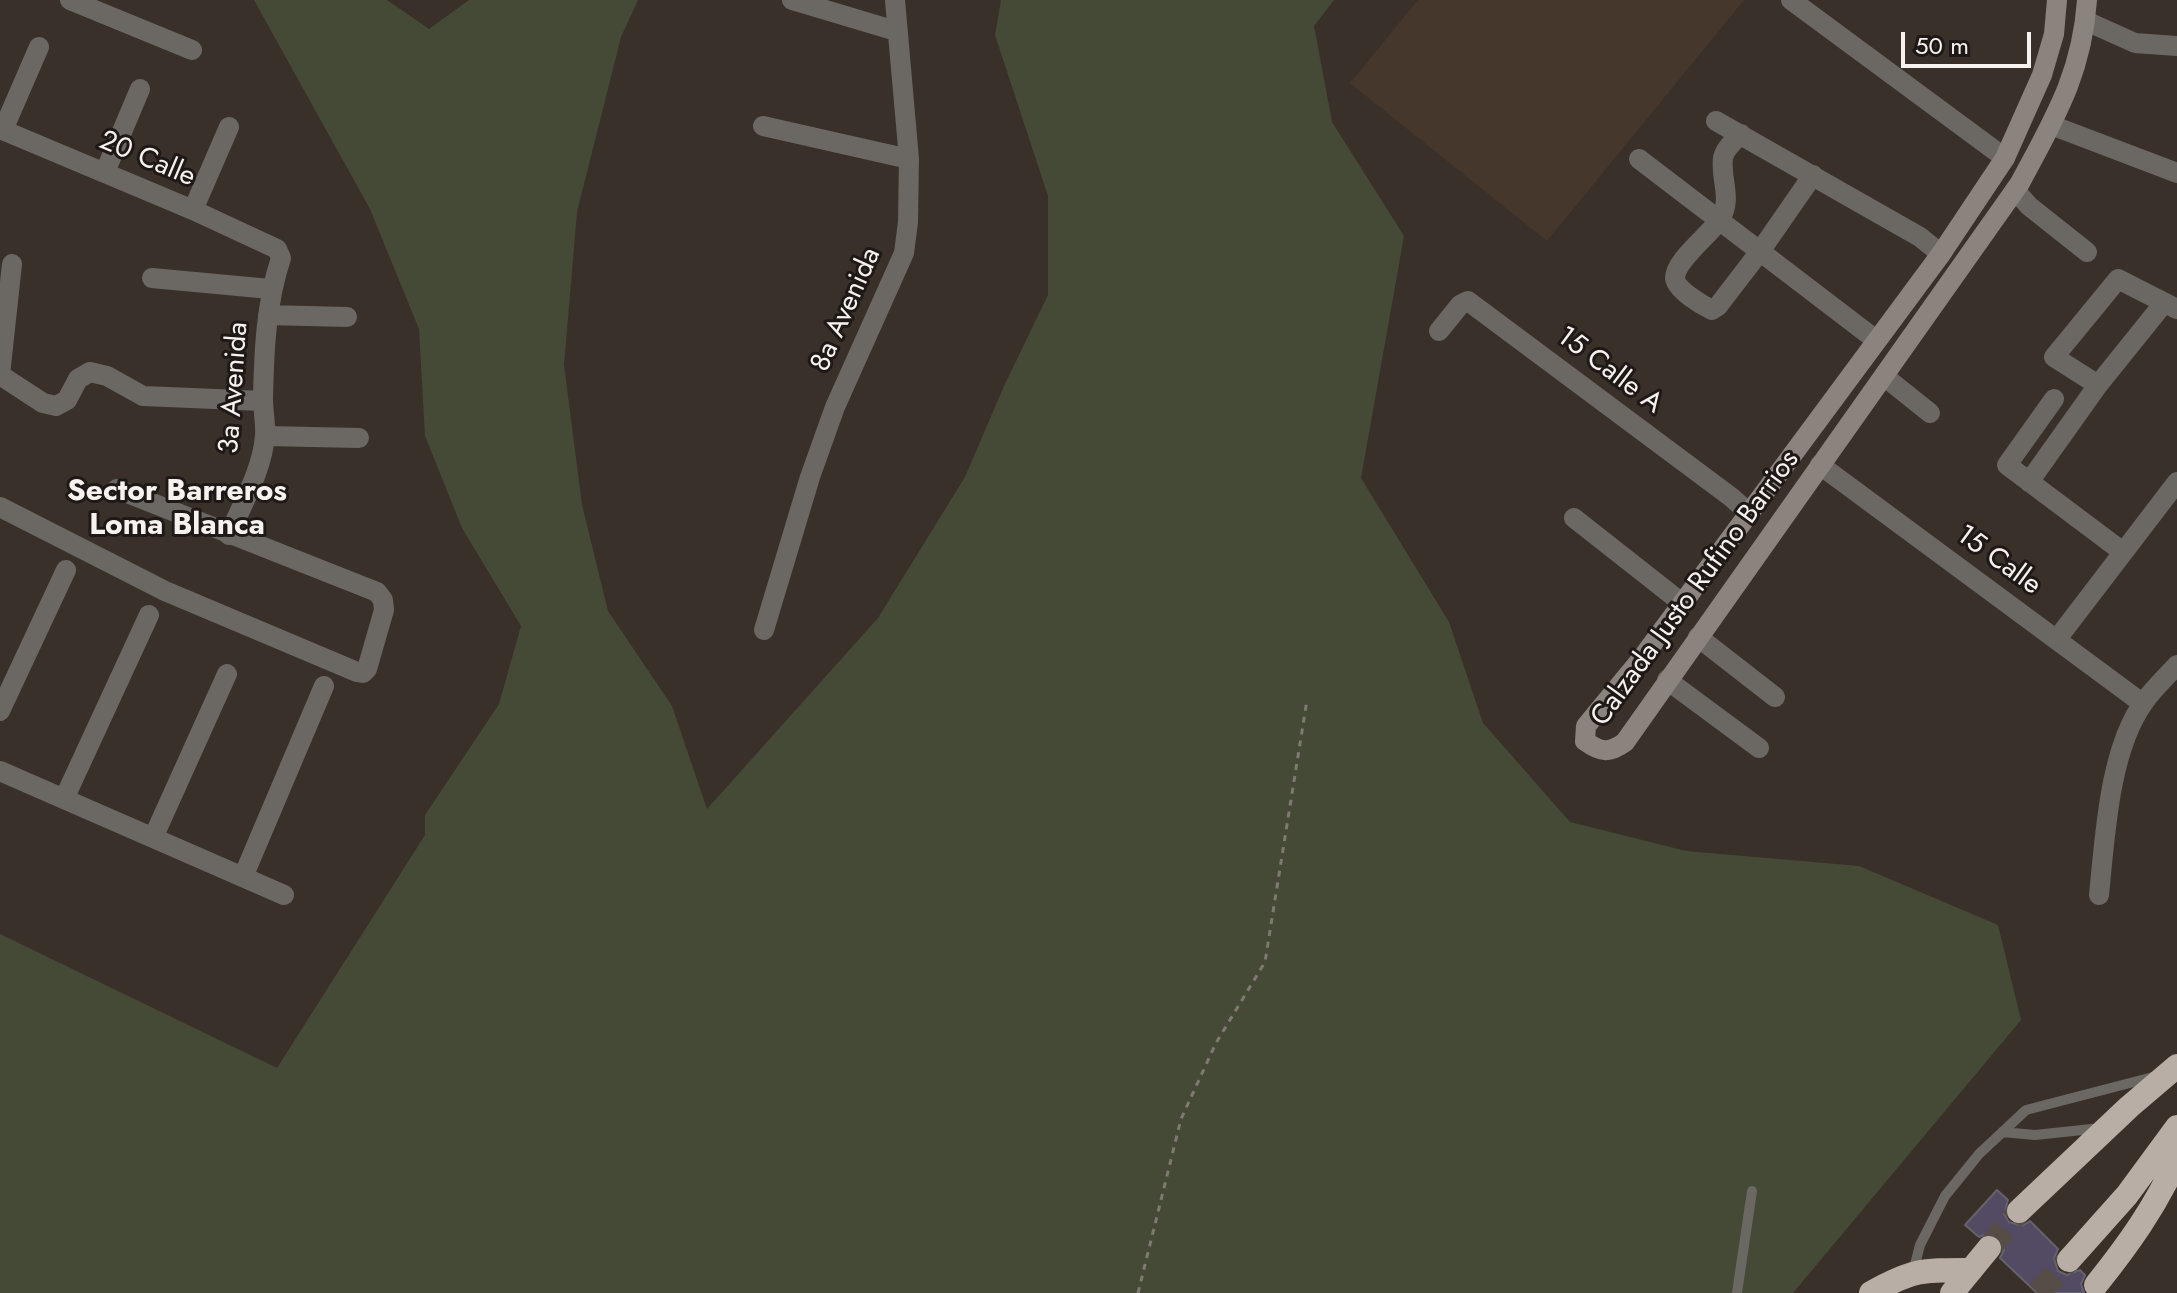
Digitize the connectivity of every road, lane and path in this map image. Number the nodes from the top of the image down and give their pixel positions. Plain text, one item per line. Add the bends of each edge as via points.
1 (70, 0) edge
2 (792, 0) edge
3 (895, 0) edge
4 (1791, 0) edge
5 (2057, 0) edge
6 (2086, 10) edge
7 (896, 31) junction
8 (2177, 46) edge
9 (39, 47) dead end
10 (192, 50) dead end
11 (140, 89) dead end
12 (1716, 121) dead end
13 (2051, 125) junction
14 (763, 126) dead end
15 (229, 127) dead end
16 (2, 129) edge
17 (1741, 134) junction
18 (2005, 158) junction
19 (909, 159) junction
20 (1639, 159) dead end
21 (105, 172) junction
22 (2177, 173) edge
23 (1813, 175) junction
24 (2015, 190) junction
25 (193, 210) junction
26 (1720, 219) junction
27 (270, 244) joint
28 (1761, 250) junction
29 (2087, 252) dead end
30 (1941, 254) junction
31 (12, 264) dead end
32 (152, 278) dead end
33 (270, 289) junction
34 (1908, 298) junction
35 (2171, 306) edge
36 (1929, 314) junction
37 (268, 315) junction
38 (347, 317) dead end
39 (1439, 331) dead end
40 (1876, 340) junction
41 (1885, 377) junction
42 (2098, 385) junction
43 (2054, 399) dead end
44 (263, 401) junction
45 (1930, 413) dead end
46 (265, 436) junction
47 (359, 438) dead end
48 (1820, 465) junction
49 (2029, 482) junction
50 (2177, 482) edge
51 (117, 489) dead end
52 (0, 507) edge
53 (1749, 513) junction
54 (1574, 518) dead end
55 (229, 535) junction
56 (2123, 552) junction
57 (66, 570) dead end
58 (1706, 572) junction
59 (1733, 590) junction
60 (1682, 603) junction
61 (149, 615) dead end
62 (764, 630) dead end
63 (1698, 637) junction
64 (2057, 639) junction
65 (2177, 665) edge
66 (227, 674) dead end
67 (1667, 680) junction
68 (324, 686) dead end
69 (1775, 697) dead end
70 (1307, 700) dead end
71 (2142, 703) junction
72 (0, 711) edge
73 (1759, 748) dead end
74 (0, 771) edge
75 (64, 799) junction
76 (153, 838) junction
77 (243, 877) junction
78 (284, 895) dead end
79 (2099, 895) dead end
80 (2174, 1069) edge
81 (2177, 1127) edge
82 (2107, 1128) junction
83 (2002, 1132) junction
84 (2177, 1159) edge
85 (1752, 1191) dead end
86 (2019, 1211) tunnel mouth
87 (1989, 1248) tunnel mouth
88 (2069, 1260) tunnel mouth
89 (1971, 1270) junction
90 (1913, 1273) junction
91 (2096, 1285) dead end
92 (1138, 1293) edge
93 (1737, 1293) edge
94 (1871, 1293) edge
95 (1952, 1293) edge

1 - 10 street
2 - 7 street
3 - 7 street, 8a Avenida
4 - 18 street
5 - 18 street, Calzada Justo Rufino Barrios via 2042,75
6 - 8 street via 2135,43
6 - 13 street, Calzada Justo Rufino Barrios via 2081,52
7 - 19 street, 8a Avenida
9 - 16 street
11 - 21 street
12 - 17 street
13 - 22 street
13 - 24 street, Calzada Justo Rufino Barrios
14 - 19 street
15 - 25 street
16 - 21 street, 20 Calle
17 - 23 street
17 - 26 street via 1723,159 1727,202
18 - 30 street, Calzada Justo Rufino Barrios
19 - 62 street, 8a Avenida via 904,253 835,407
20 - 26 street
21 - 25 street, 20 Calle
23 - 28 street
23 - 30 street
24 - 29 street
24 - 36 street, Calzada Justo Rufino Barrios
25 - 27 street, 20 Calle
26 - 28 street
26 - 28 street via 1678,268 1678,285 1712,310
27 - 33 street, 3a Avenida via 281,258
28 - 40 street
30 - 34 street, Calzada Justo Rufino Barrios
31 - 44 street via 0,375 43,403 56,406 67,400 78,379 90,372 143,396
32 - 33 street
33 - 37 street, 3a Avenida
34 - 36 street
34 - 40 street, Calzada Justo Rufino Barrios
35 - 42 street
35 - 42 street via 2118,279 2054,357
36 - 41 street, Calzada Justo Rufino Barrios
37 - 38 street
37 - 44 street, 3a Avenida
39 - 53 street, 15 Calle A via 1468,301
40 - 53 street, Calzada Justo Rufino Barrios
41 - 45 street
41 - 48 street, Calzada Justo Rufino Barrios
42 - 49 street
43 - 49 street via 2007,465
44 - 46 street, 3a Avenida
46 - 47 street
46 - 55 street, 3a Avenida via 258,469
48 - 59 street, Calzada Justo Rufino Barrios
48 - 64 street, 15 Calle
49 - 56 street
50 - 56 street
51 - 55 street
52 - 55 street via 165,591 357,672 367,669 384,610 377,592
53 - 58 street, Calzada Justo Rufino Barrios
54 - 60 street
56 - 64 street
57 - 72 street
58 - 59 street
58 - 60 street, Calzada Justo Rufino Barrios
59 - 63 street, Calzada Justo Rufino Barrios
60 - 67 street, Calzada Justo Rufino Barrios via 1586,726 1585,741 1597,750 1616,749
61 - 75 street
63 - 67 street, Calzada Justo Rufino Barrios
63 - 69 street
64 - 71 street, 15 Calle
65 - 71 street
66 - 76 street
67 - 73 street
68 - 77 street
70 - 92 path via 1265,962 1216,1043 1181,1119
71 - 79 street via 2110,795
74 - 75 street
75 - 76 street
76 - 77 street
77 - 78 street
80 - 82 highway
80 - 83 lane via 2026,1110
81 - 88 highway via 2127,1195
82 - 83 lane via 2035,1135
82 - 86 highway
83 - 90 lane via 1945,1196 1920,1245
84 - 91 highway via 2132,1240
85 - 93 lane
87 - 89 highway
89 - 90 highway
89 - 95 highway
90 - 94 highway

